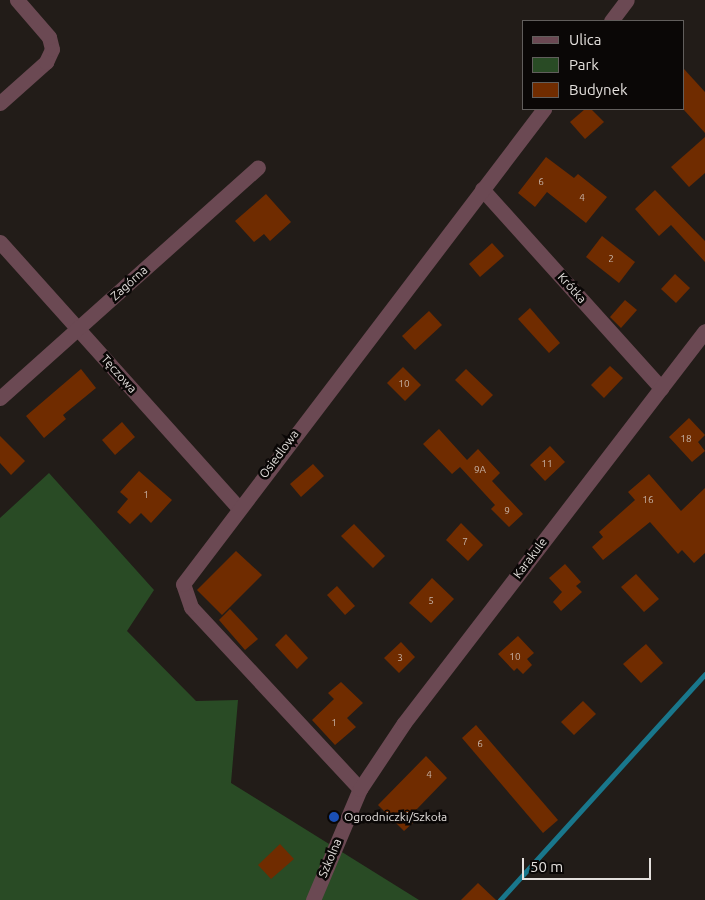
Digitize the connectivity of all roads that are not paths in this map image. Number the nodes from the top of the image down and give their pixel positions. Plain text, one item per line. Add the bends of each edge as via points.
1 (17, 0) edge
2 (627, 0) edge
3 (612, 20) edge
4 (0, 103) edge
5 (543, 110) edge
6 (258, 167) dead end
7 (482, 188) junction
8 (0, 242) edge
9 (78, 329) junction
10 (705, 331) edge
11 (661, 388) junction
12 (0, 398) edge
13 (238, 507) junction
14 (360, 789) junction
15 (313, 900) edge

1 - 4 street via 49,37 52,49 46,62
2 - 3 street
5 - 7 street, Osiedlowa
6 - 9 street, Zagórna
7 - 11 street, Krótka
7 - 13 street, Osiedlowa
8 - 9 street, Tęczowa
9 - 12 street, Zagórna
9 - 13 street, Tęczowa
10 - 11 street, Karakule
11 - 14 street, Karakule via 404,723
13 - 14 street, Osiedlowa via 187,577 184,594 191,606
14 - 15 street, Szkolna

